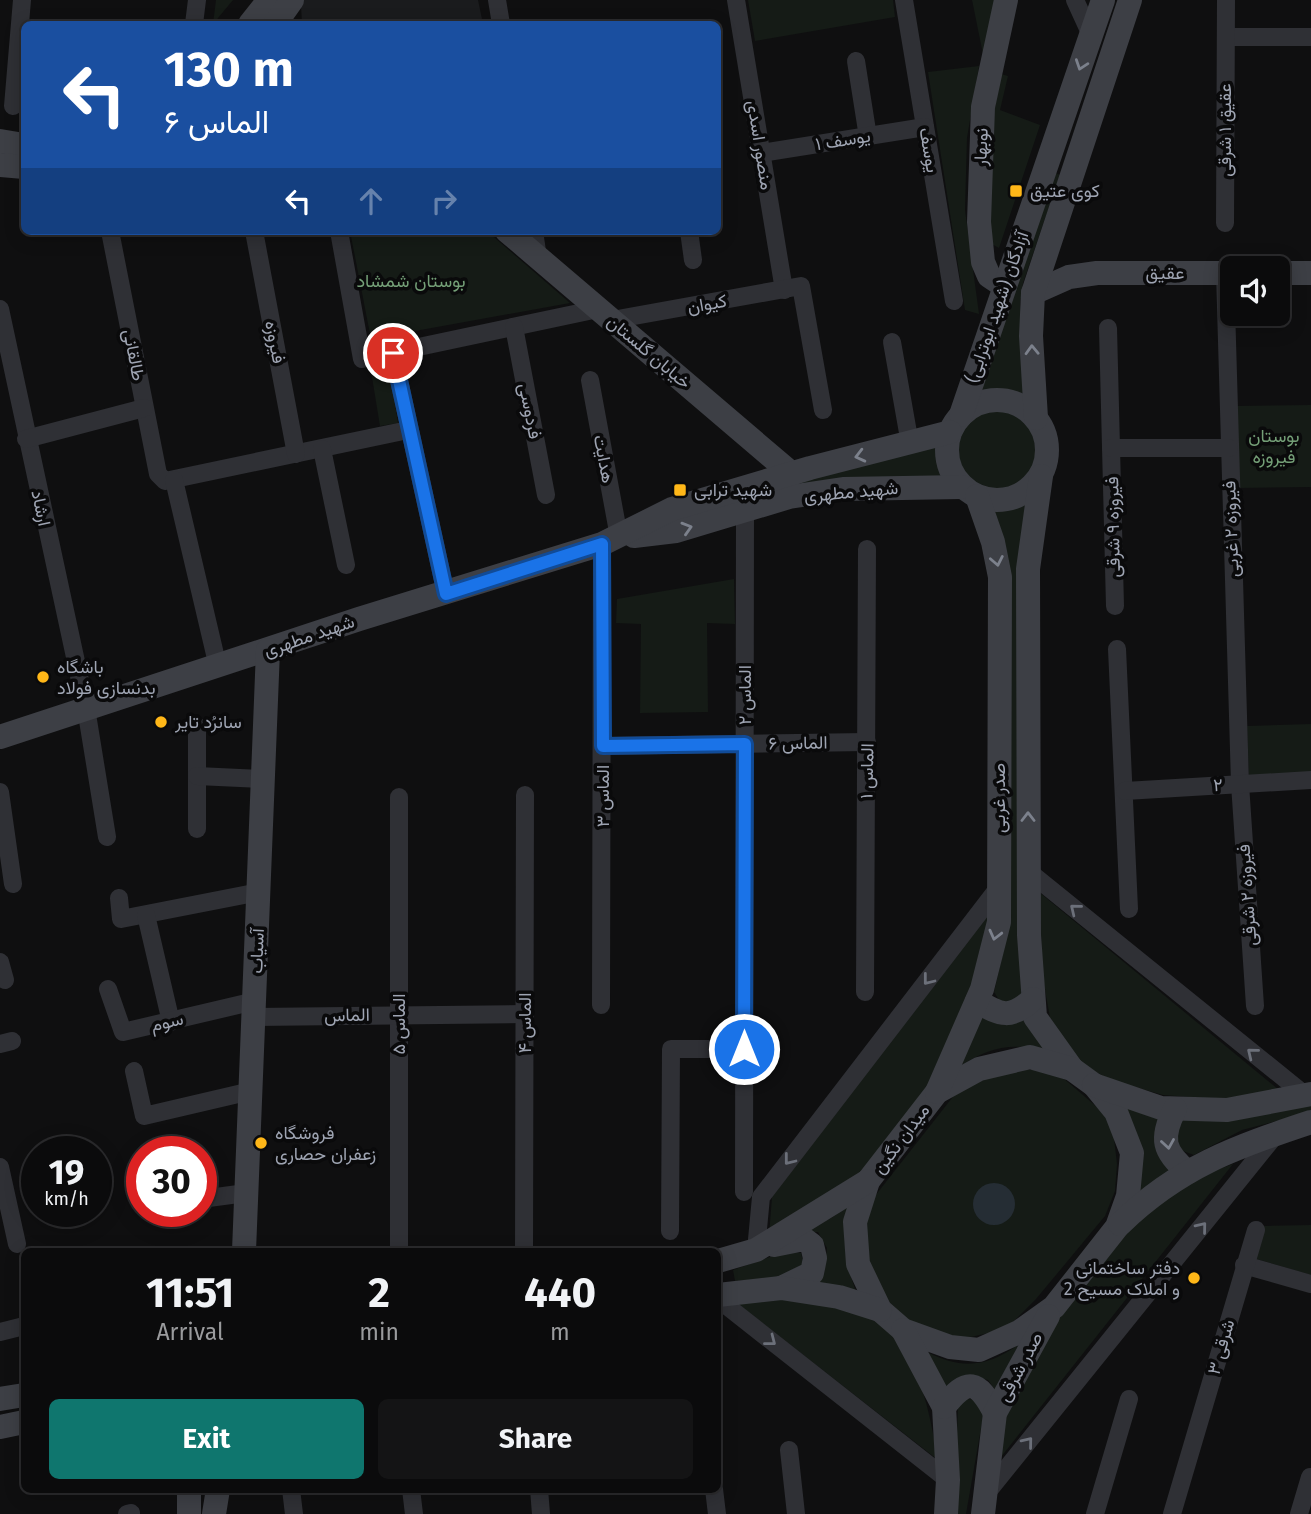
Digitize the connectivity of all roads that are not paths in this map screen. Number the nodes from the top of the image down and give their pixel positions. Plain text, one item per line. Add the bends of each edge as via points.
1 (22, 0) edge
2 (197, 0) edge
3 (497, 0) edge
4 (736, 0) edge
5 (904, 0) edge
6 (1006, 0) edge
7 (1075, 0) edge
8 (1103, 0) edge
9 (1130, 0) edge
10 (1226, 0) edge
11 (194, 21) edge
12 (500, 21) edge
13 (1091, 35) junction
14 (1226, 37) junction
15 (1311, 37) edge
16 (856, 61) dead end
17 (13, 106) dead end
18 (925, 127) junction
19 (867, 136) junction
20 (0, 141) edge
21 (21, 144) edge
22 (1051, 150) junction
23 (761, 153) junction
24 (1076, 162) junction
25 (0, 164) edge
26 (21, 167) edge
27 (1225, 223) dead end
28 (111, 235) edge
29 (255, 235) edge
30 (340, 235) edge
31 (512, 235) edge
32 (535, 235) edge
33 (690, 235) edge
34 (1050, 242) junction
35 (538, 258) junction
36 (693, 260) dead end
37 (1097, 272) junction
38 (1220, 273) edge
39 (1290, 273) edge
40 (1311, 274) edge
41 (1004, 286) junction
42 (792, 288) junction
43 (1033, 293) junction
44 (954, 301) dead end
45 (0, 309) edge
46 (605, 315) junction
47 (1228, 326) edge
48 (514, 327) junction
49 (1108, 328) dead end
50 (892, 342) dead end
51 (393, 353) junction
52 (590, 380) dead end
53 (144, 408) junction
54 (823, 410) dead end
55 (1036, 418) junction
56 (955, 424) junction
57 (408, 430) junction
58 (26, 439) junction
59 (910, 444) junction
60 (1111, 448) junction
61 (1229, 448) junction
62 (321, 449) junction
63 (296, 454) junction
64 (792, 474) junction
65 (1041, 476) junction
66 (167, 479) junction
67 (970, 492) junction
68 (546, 495) dead end
69 (745, 509) junction
70 (611, 541) junction
71 (867, 549) dead end
72 (346, 565) dead end
73 (446, 594) junction
74 (1115, 606) dead end
75 (1117, 649) dead end
76 (268, 650) junction
77 (218, 667) junction
78 (86, 708) junction
79 (197, 726) dead end
80 (0, 737) edge
81 (867, 743) junction
82 (745, 744) junction
83 (603, 746) junction
84 (197, 776) junction
85 (264, 779) junction
86 (1311, 780) edge
87 (1240, 784) junction
88 (1125, 791) junction
89 (0, 792) edge
90 (526, 795) dead end
91 (399, 797) dead end
92 (197, 829) dead end
93 (107, 837) dead end
94 (1028, 871) junction
95 (13, 884) dead end
96 (999, 887) junction
97 (259, 892) junction
98 (118, 898) dead end
99 (1129, 909) dead end
100 (146, 915) junction
101 (108, 989) dead end
102 (865, 992) dead end
103 (1033, 999) junction
104 (977, 1001) junction
105 (601, 1005) dead end
106 (1255, 1006) dead end
107 (254, 1009) junction
108 (525, 1014) junction
109 (399, 1015) junction
110 (171, 1022) junction
111 (744, 1049) junction
112 (1072, 1069) junction
113 (134, 1070) dead end
114 (1094, 1085) junction
115 (251, 1091) junction
116 (937, 1093) junction
117 (1308, 1095) edge
118 (1175, 1109) junction
119 (1311, 1122) edge
120 (1277, 1133) junction
121 (0, 1167) edge
122 (1188, 1172) junction
123 (868, 1181) junction
124 (2, 1192) edge
125 (744, 1192) dead end
126 (246, 1193) junction
127 (217, 1197) edge
128 (1117, 1227) junction
129 (1256, 1230) dead end
130 (670, 1231) dead end
131 (17, 1244) dead end
132 (244, 1248) edge
133 (399, 1248) edge
134 (524, 1248) edge
135 (756, 1250) junction
136 (721, 1260) edge
137 (1244, 1265) junction
138 (1311, 1284) edge
139 (781, 1288) junction
140 (721, 1297) edge
141 (721, 1299) edge
142 (1054, 1307) junction
143 (880, 1310) junction
144 (21, 1327) edge
145 (903, 1330) junction
146 (0, 1332) edge
147 (21, 1396) edge
148 (0, 1399) edge
149 (1129, 1399) dead end
150 (944, 1407) junction
151 (995, 1412) junction
152 (21, 1423) edge
153 (0, 1427) edge
154 (789, 1450) dead end
155 (1310, 1477) edge
156 (948, 1480) junction
157 (189, 1493) edge
158 (217, 1493) edge
159 (291, 1493) edge
160 (411, 1493) edge
161 (539, 1493) edge
162 (714, 1493) edge
163 (984, 1505) edge
164 (189, 1514) edge
165 (214, 1514) edge
166 (294, 1514) edge
167 (414, 1514) edge
168 (541, 1514) edge
169 (717, 1514) edge
170 (796, 1514) edge
171 (946, 1514) edge
172 (1095, 1514) edge
173 (1172, 1514) edge
174 (1299, 1514) edge

1 - 17 street
2 - 11 street
3 - 12 street
4 - 23 street, منصور اسدی
5 - 18 street, یوسف
6 - 41 main road, نوبهار via 983,107 979,222 983,262 989,276
7 - 13 street
8 - 13 main road, آزادگان (شهید ابوترابی)
9 - 24 main road, آزادگان (شهید ابوترابی)
10 - 14 street, عقیق ۱ شرقی
13 -> 22 main road, آزادگان (شهید ابوترابی)
14 - 15 street
14 - 27 street, عقیق ۱ شرقی
16 - 19 street
18 - 19 street, یوسف ۱
18 - 44 street, یوسف
19 - 23 street, یوسف ۱
20 - 21 main road
22 - 24 main road
22 - 41 main road, آزادگان (شهید ابوترابی)
23 - 42 street, منصور اسدی
24 - 34 main road, آزادگان (شهید ابوترابی)
25 - 26 main road
28 - 53 street, طالقانی
29 - 63 street, فیروزه
30 - 51 street, کیوان via 362,359
31 - 35 main road, خیابان گلستان
32 - 35 street
33 - 36 street
34 - 37 main road via 1068,262
34 - 43 main road, آزادگان (شهید ابوترابی)
35 - 46 main road, خیابان گلستان
37 - 38 main road, عقیق
37 - 43 main road via 1069,277
39 - 40 main road
41 - 56 main road, آزادگان (شهید ابوترابی)
42 - 46 street, کیوان
42 - 54 street, منصور اسدی
55 -> 43 main road, آزادگان (شهید ابوترابی)
45 - 58 street, ارشاد
46 - 48 street, کیوان
46 - 64 main road, خیابان گلستان
47 - 61 street, فیروزه ۲ غربی
48 - 51 street, کیوان
48 - 68 street, فردوسی
49 - 60 street, فیروزه ۹ شرقی
50 - 59 street
51 - 57 street
52 - 70 street, هدایت
53 - 58 street
53 - 66 street, طالقانی
55 - 56 main road via 1024,407 991,400 975,405
55 - 65 main road via 1047,446
56 - 59 main road, شهید مطهری
56 - 67 main road via 948,462
57 - 62 street
57 - 73 street
58 - 78 street, ارشاد
59 -> 64 main road, شهید مطهری
60 - 61 street
60 - 74 street, فیروزه ۹ شرقی
61 - 87 street, فیروزه ۲ غربی
62 - 63 street
62 - 72 street
63 - 66 street
64 - 70 main road, شهید مطهری via 672,509
65 - 67 main road via 1020,496 991,500
94 -> 65 main road, صدر غربی via 1028,569
66 - 77 street, طالقانی
67 - 69 main road, شهید مطهری via 843,489
67 -> 96 main road, صدر غربی via 993,542 1000,577
70 -> 69 main road, شهید مطهری via 676,531
69 - 82 street, الماس ۲
70 - 73 main road, شهید مطهری
70 - 83 street, الماس ۳
71 - 81 street, الماس ۱
73 - 76 main road, شهید مطهری
75 - 88 street
76 - 77 main road, شهید مطهری
76 - 85 main road, آسیاب
77 - 78 main road, شهید مطهری
78 - 80 main road, شهید مطهری
78 - 93 street, ارشاد
79 - 84 street
81 - 82 street, الماس ۶
81 - 102 street, الماس ۱
82 - 83 street, الماس ۶
82 - 111 street, الماس ۲
83 - 105 street, الماس ۳
84 - 85 street
84 - 92 street
85 - 97 main road, آسیاب
86 - 87 street, ۲
87 - 88 street, ۲
87 - 106 street, فیروزه ۲ شرقی
88 - 99 street
89 - 95 street
90 - 108 street, الماس ۴
91 - 109 street, الماس ۵
94 - 103 main road, صدر غربی
117 -> 94 street
96 -> 104 main road, صدر غربی via 999,922
96 -> 135 street via 761,1197
97 - 100 street
97 - 107 main road, آسیاب
98 - 100 street via 121,919
100 - 110 street
101 - 110 street, سوم via 124,1032
103 - 104 main road via 1009,1015
103 - 112 main road, صدر غربی via 1035,1017
104 - 116 main road, صدر غربی
107 - 109 street, الماس
107 - 110 street, سوم
107 - 115 main road, آسیاب
108 - 109 street, الماس
108 - 134 street, الماس ۴
109 - 133 street, الماس ۵
111 - 125 street, الماس ۲
111 - 130 street via 671,1049
112 - 114 main road, میدان نگین
112 - 116 main road, میدان نگین via 1030,1057 979,1069
113 - 115 street via 144,1115
114 - 118 main road
114 - 128 main road, میدان نگین via 1116,1112 1131,1145 1128,1196
115 - 126 main road, آسیاب
116 - 123 main road, میدان نگین
117 - 118 main road via 1227,1110
118 -> 122 main road via 1166,1125 1166,1143 1171,1158
119 - 120 main road
120 - 122 main road via 1208,1159
163 -> 120 street
121 - 124 street
122 - 128 main road via 1146,1199
123 - 135 main road
123 - 143 main road, میدان نگین via 855,1222 855,1248
124 - 131 street
126 - 127 street
126 - 132 main road, آسیاب
128 - 142 main road, میدان نگین
129 - 137 street, ۳ شرقی
135 - 136 main road
135 - 139 main road via 794,1239 812,1245 812,1273
137 - 138 street
137 - 173 street, ۳ شرقی
139 - 140 main road
139 - 143 main road via 839,1297
141 -> 156 street
142 - 145 main road, میدان نگین via 1019,1332 979,1350 950,1347
142 - 151 main road, صدر شرقی
143 - 145 main road, میدان نگین
144 - 146 street
145 - 150 main road
147 - 148 main road
149 - 172 street
150 - 151 main road via 955,1392 972,1385 984,1392
150 - 156 main road
151 - 163 main road, صدر شرقی
152 - 153 main road
154 - 170 street
155 - 174 street
156 - 171 main road
157 - 164 main road
158 - 165 main road
159 - 166 street
160 - 167 street
161 - 168 street
162 - 169 street

